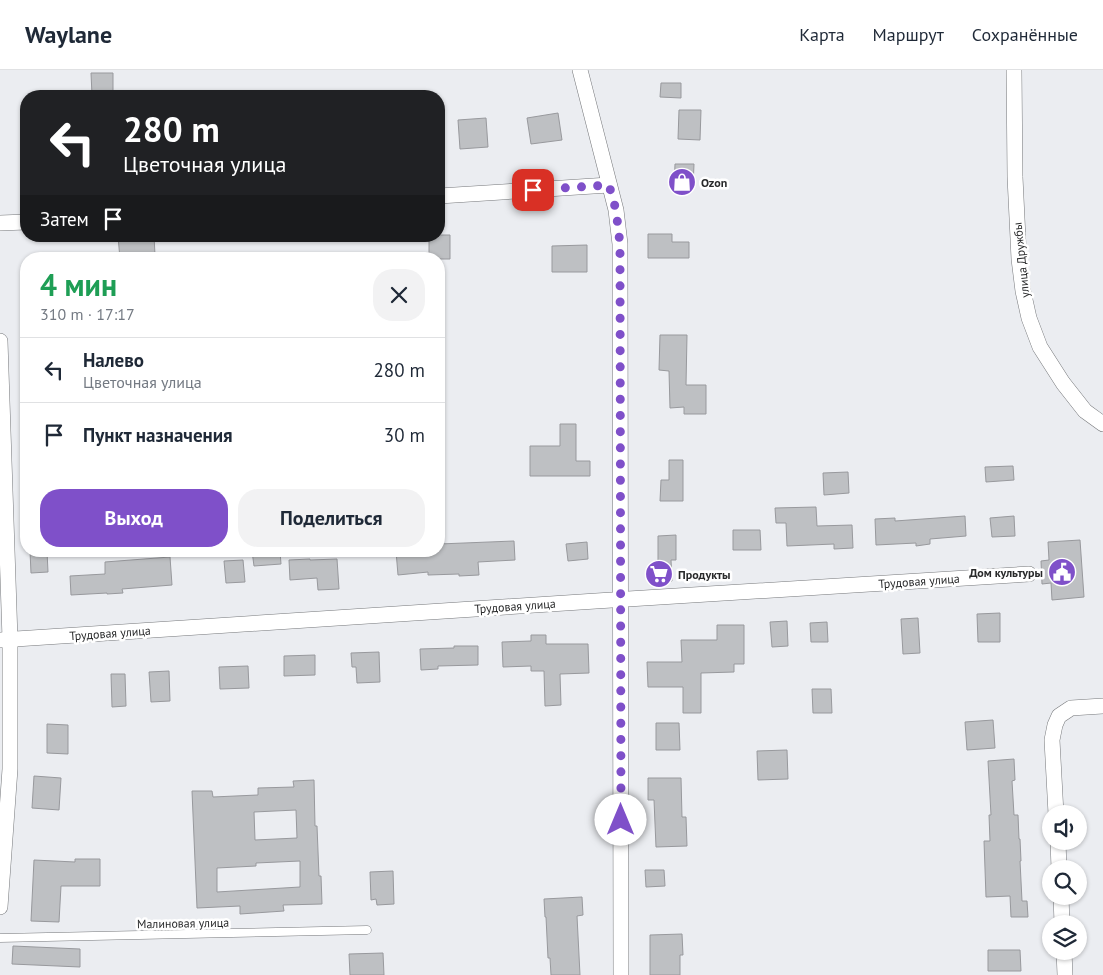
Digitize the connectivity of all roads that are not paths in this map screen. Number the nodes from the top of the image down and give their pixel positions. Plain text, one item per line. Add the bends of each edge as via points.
1 (580, 70) edge
2 (1014, 70) edge
3 (609, 185) junction
4 (445, 196) edge
5 (20, 222) edge
6 (0, 223) edge
7 (0, 340) edge
8 (1103, 424) edge
9 (1029, 574) dead end
10 (621, 600) junction
11 (5, 640) edge
12 (1103, 706) edge
13 (1056, 805) edge
14 (0, 907) edge
15 (367, 930) dead end
16 (0, 938) edge
17 (1064, 960) edge
18 (621, 975) edge
19 (1065, 975) edge

1 - 3 street
2 - 8 street, улица Дружбы via 1015,177 1022,291 1040,347 1085,411
3 - 4 street
3 - 10 street via 620,244
5 - 6 street
7 - 11 street
9 - 10 street, Трудовая улица
10 - 11 street, Трудовая улица
10 - 18 street
11 - 14 street via 10,769
12 - 13 street via 1071,708 1059,716 1054,725
15 - 16 lane, Малиновая улица
17 - 19 street

